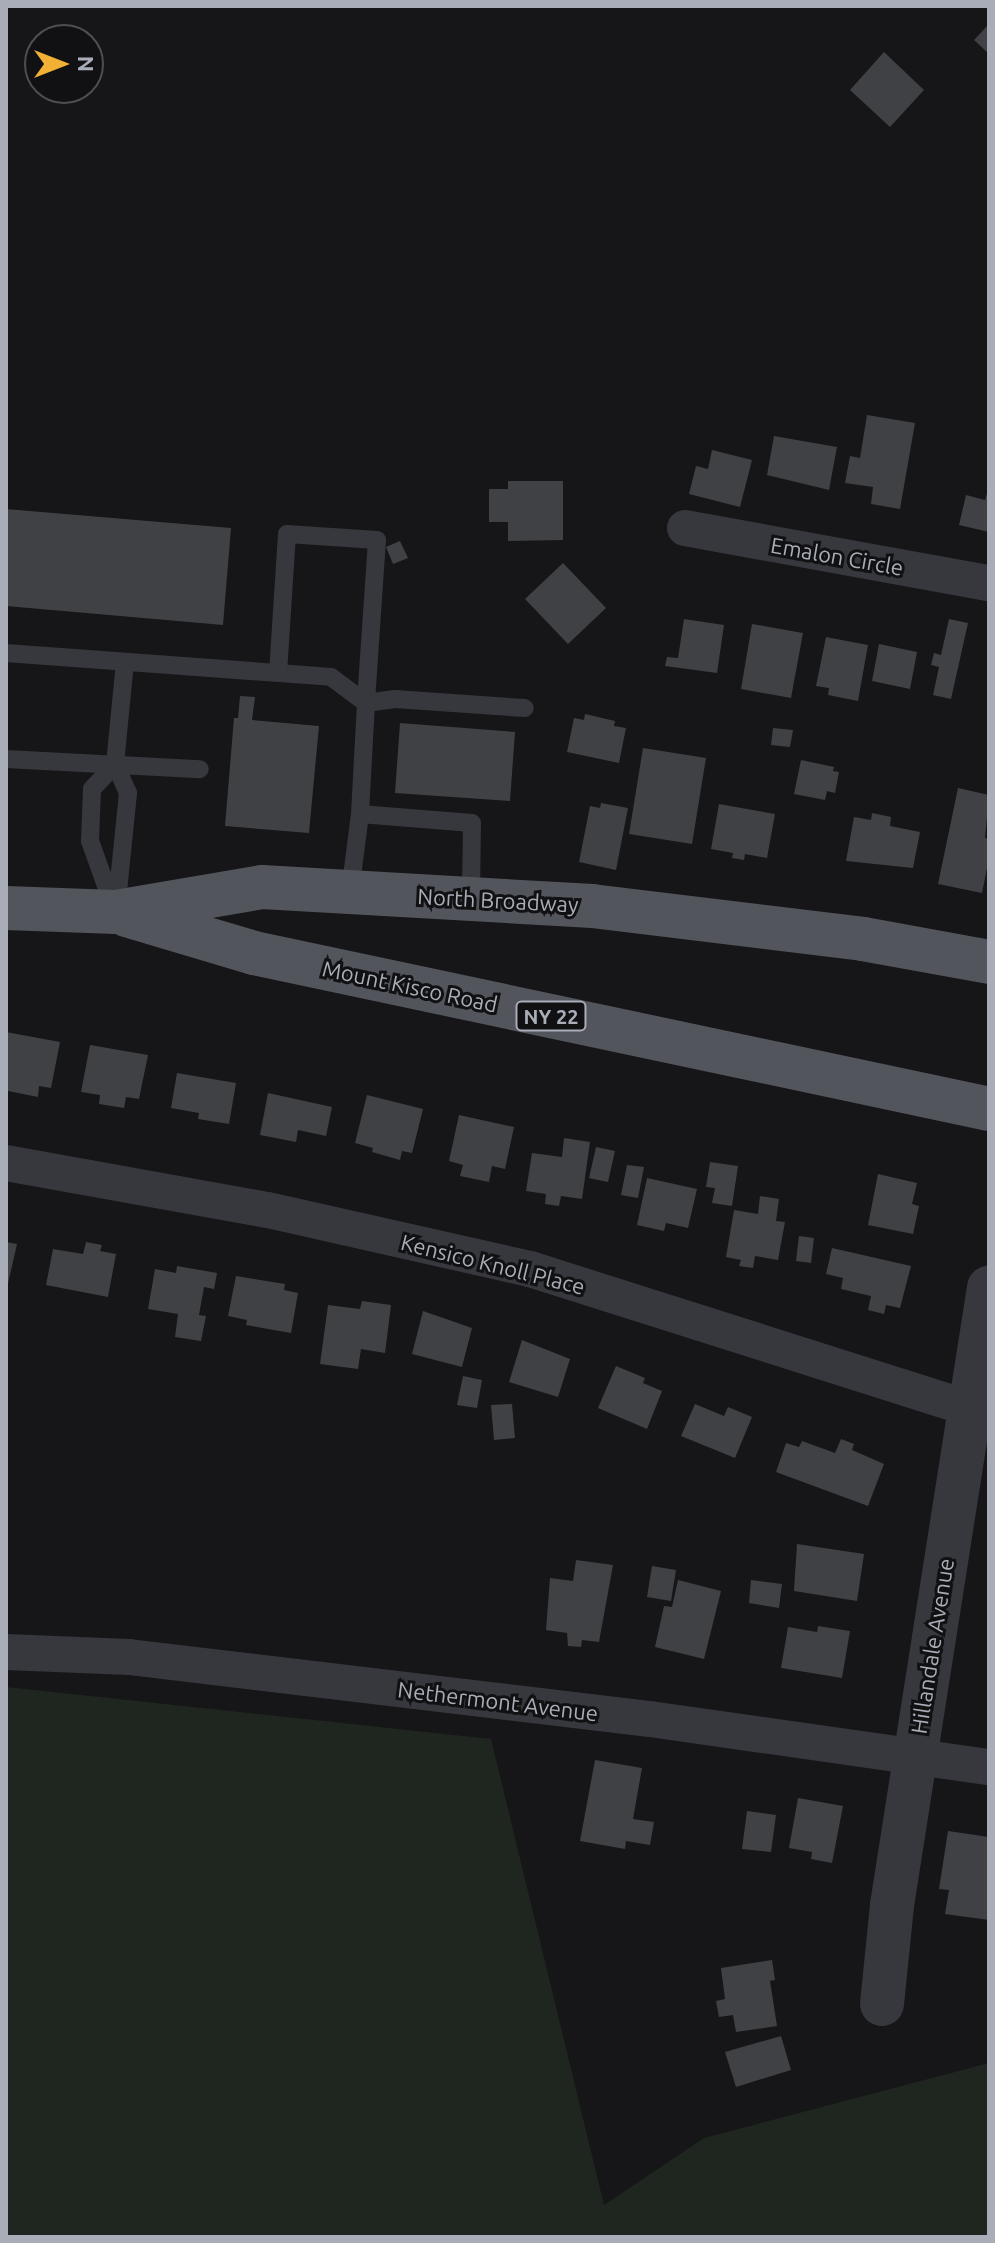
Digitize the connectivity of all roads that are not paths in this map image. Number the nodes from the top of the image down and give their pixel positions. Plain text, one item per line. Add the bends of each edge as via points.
1 (685, 528) dead end
2 (989, 583) edge
3 (6, 653) edge
4 (125, 662) junction
5 (278, 673) junction
6 (366, 703) junction
7 (525, 708) dead end
8 (6, 759) edge
9 (115, 764) junction
10 (200, 769) dead end
11 (360, 814) junction
12 (350, 892) junction
13 (471, 899) junction
14 (6, 908) edge
15 (116, 912) junction
16 (989, 962) edge
17 (989, 1109) edge
18 (6, 1163) edge
19 (989, 1288) edge
20 (969, 1408) junction
21 (6, 1652) edge
22 (915, 1756) junction
23 (989, 1767) edge
24 (882, 2004) dead end

1 - 2 street, Emalon Circle
3 - 4 lane
4 - 5 lane
4 - 9 lane
5 - 6 lane via 331,677
5 - 6 lane via 287,534 377,540
6 - 7 lane via 395,699
6 - 11 lane
8 - 9 lane
9 - 10 lane
9 - 15 lane via 128,793
9 - 15 lane via 92,789 90,841
11 - 12 lane
11 - 13 lane via 472,823
12 - 13 main road, North Broadway
12 - 15 main road, North Broadway via 262,887
13 - 16 main road, North Broadway via 736,922
14 - 15 main road, North Broadway / NY 22
15 - 17 main road, Mount Kisco Road / NY 22 via 254,953
18 - 20 street, Kensico Knoll Place via 268,1210 530,1269
19 - 20 street, Hillandale Avenue
20 - 22 street, Hillandale Avenue
21 - 22 street, Nethermont Avenue via 129,1657
22 - 23 street, Nethermont Avenue
22 - 24 street, Hillandale Avenue

